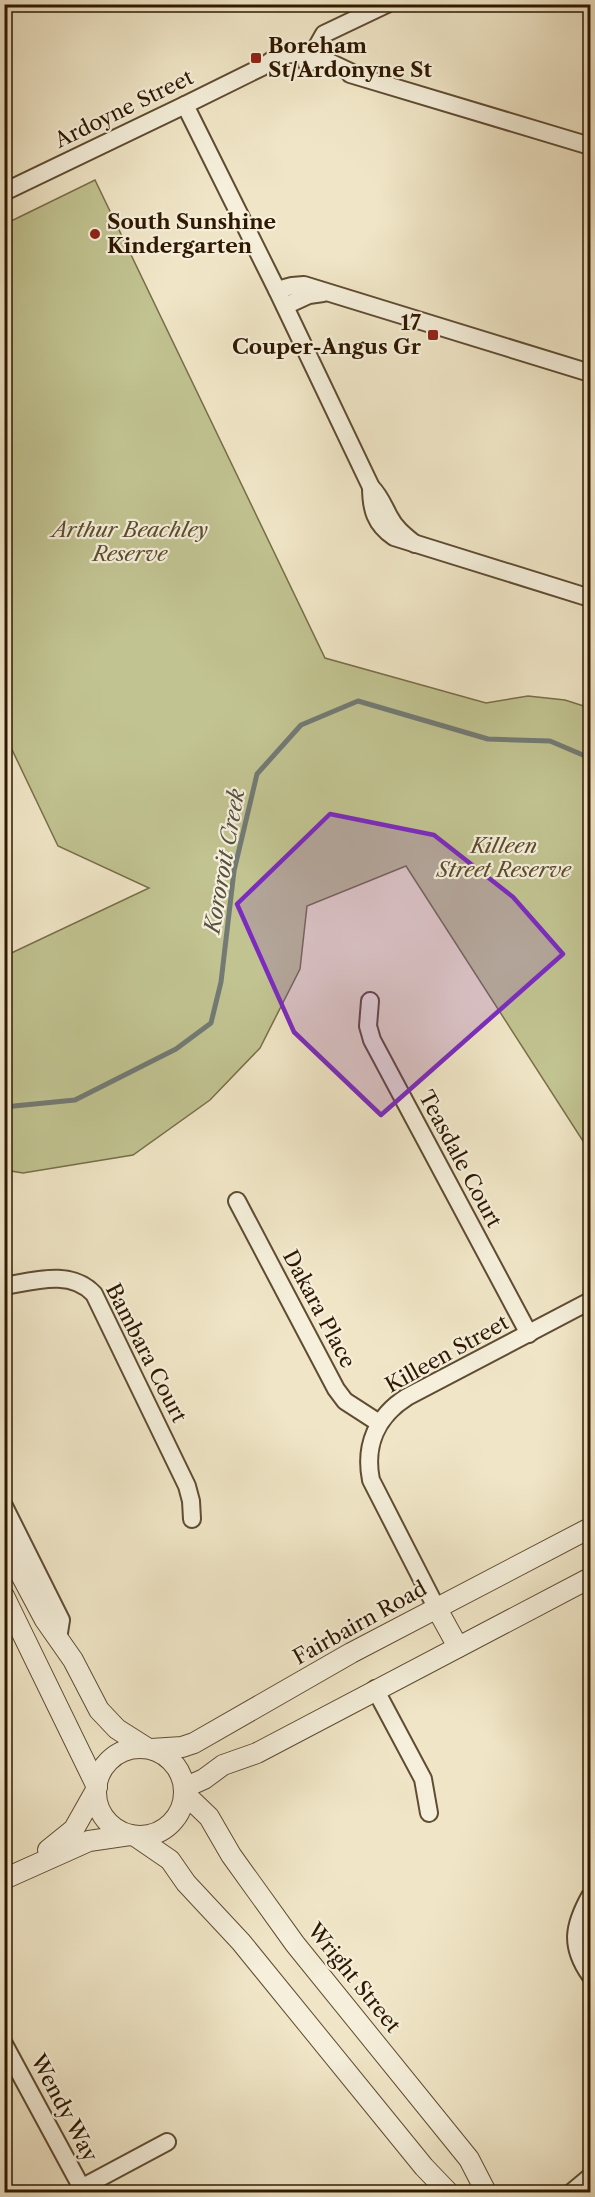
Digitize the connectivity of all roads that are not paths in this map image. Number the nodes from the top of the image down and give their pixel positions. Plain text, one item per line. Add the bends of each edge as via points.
1 (387, 4) edge
2 (317, 63) junction
3 (185, 105) junction
4 (591, 146) edge
5 (4, 192) edge
6 (277, 290) junction
7 (330, 293) junction
8 (285, 306) junction
9 (591, 373) edge
10 (591, 598) edge
11 (370, 1001) dead end
12 (237, 1201) dead end
13 (4, 1286) edge
14 (591, 1301) edge
15 (529, 1334) junction
16 (379, 1423) junction
17 (4, 1506) edge
18 (192, 1519) dead end
19 (591, 1528) edge
20 (4, 1543) edge
21 (591, 1578) edge
22 (4, 1596) edge
23 (436, 1607) junction
24 (58, 1639) junction
25 (458, 1647) junction
26 (375, 1689) junction
27 (149, 1749) junction
28 (97, 1788) junction
29 (184, 1791) junction
30 (429, 1813) dead end
31 (133, 1835) junction
32 (9, 1876) edge
33 (591, 1896) edge
34 (591, 1975) edge
35 (4, 2044) edge
36 (167, 2142) dead end
37 (591, 2177) edge
38 (83, 2191) edge
39 (448, 2193) edge
40 (486, 2193) edge
41 (572, 2193) edge

1 - 2 street via 346,25
2 - 3 street, Ardoyne Street via 262,67
2 - 4 street, Ardoyne Street
3 - 5 street, Ardoyne Street
3 - 6 street
6 - 7 street via 304,285
6 - 8 street
7 - 8 street via 309,295
7 - 9 street
8 - 10 street via 371,487 381,497 398,531 415,544
11 - 15 street, Teasdale Court via 368,1026 372,1041
12 - 16 street, Dakara Place via 336,1389 353,1407
13 - 18 street, Bambara Court via 55,1278 81,1282 94,1294 187,1486
14 - 15 street, Killeen Street
15 - 16 street, Killeen Street via 407,1397
16 - 23 street, Killeen Street via 369,1451 371,1480
17 - 24 street via 61,1620
19 - 23 street, Fairbairn Road
20 - 24 street
21 - 25 street
22 - 28 street
23 - 25 street
23 - 27 street, Fairbairn Road via 194,1743
24 - 27 street via 104,1716
25 - 26 street
26 - 29 street via 257,1753 219,1767
26 - 30 street via 423,1779
27 - 28 street via 134,1748 117,1755 103,1769
27 - 29 street via 172,1761
28 - 31 street via 98,1805 105,1818 116,1829
28 - 32 street via 74,1829
29 - 31 street via 180,1811 169,1826 153,1834
29 - 40 street, Wright Street via 209,1817 231,1855 300,1950 469,2159
31 - 32 street via 96,1839
31 - 39 street via 170,1860
33 - 34 street via 575,1929 577,1945
35 - 38 street, Wendy Way
36 - 38 street
37 - 41 street

